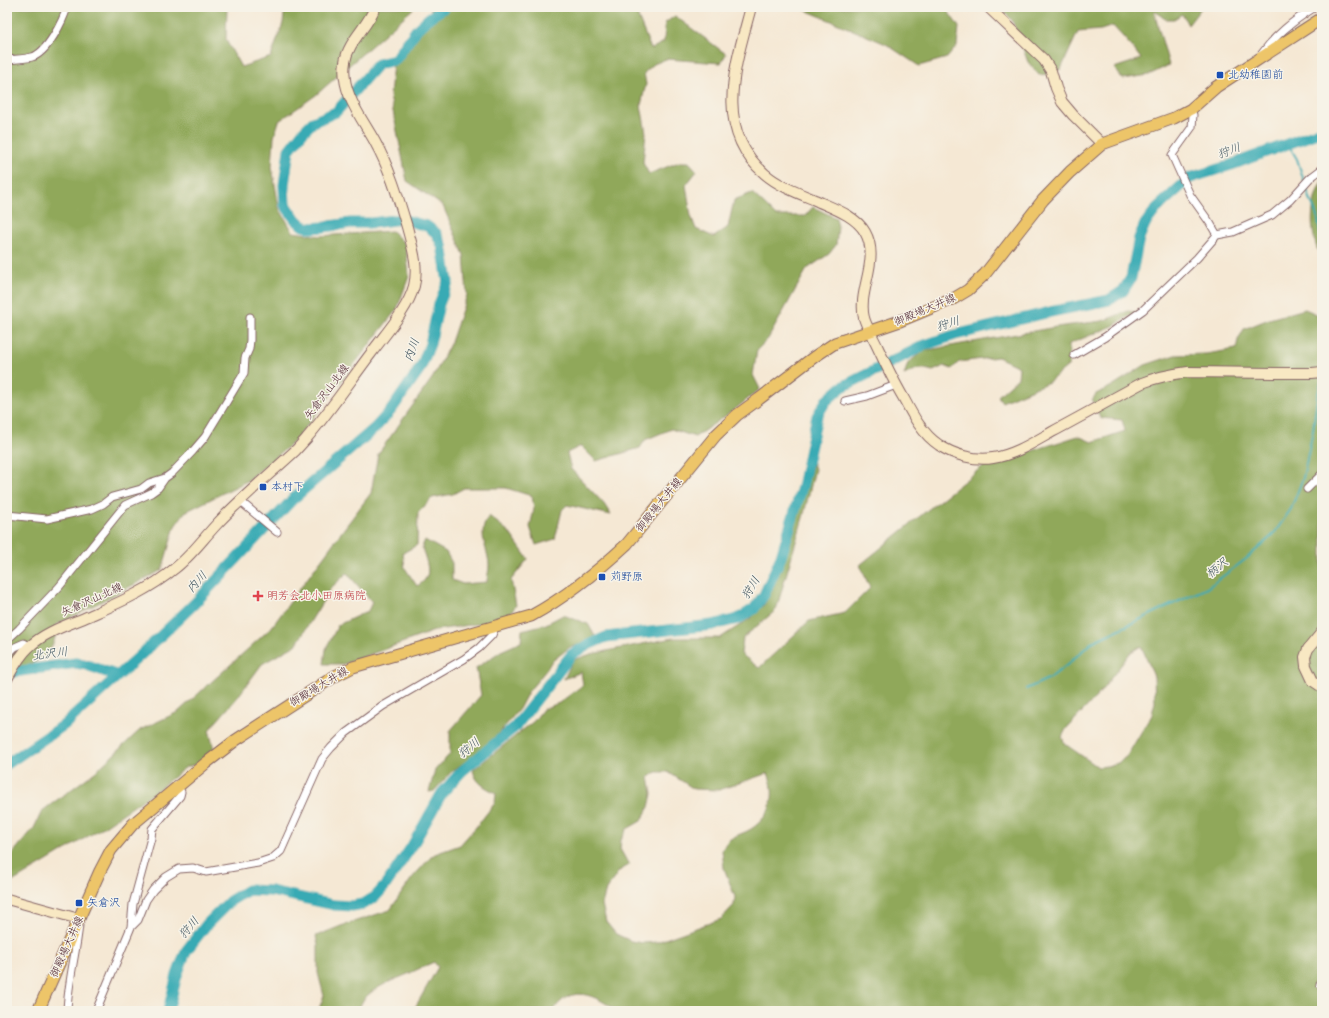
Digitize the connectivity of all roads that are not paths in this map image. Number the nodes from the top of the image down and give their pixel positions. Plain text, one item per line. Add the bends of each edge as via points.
1 (67, 7) edge
2 (375, 7) edge
3 (751, 7) edge
4 (988, 7) edge
5 (1314, 7) edge
6 (1322, 18) edge
7 (1259, 58) junction
8 (7, 60) edge
9 (1191, 109) junction
10 (1102, 144) junction
11 (1322, 169) edge
12 (1217, 234) junction
13 (250, 317) dead end
14 (872, 336) junction
15 (1074, 355) dead end
16 (1317, 372) edge
17 (894, 382) junction
18 (845, 401) dead end
19 (1322, 474) edge
20 (165, 478) junction
21 (1307, 489) dead end
22 (240, 501) junction
23 (7, 515) edge
24 (277, 532) dead end
25 (495, 627) junction
26 (1322, 632) edge
27 (7, 640) edge
28 (26, 650) junction
29 (7, 655) edge
30 (7, 679) edge
31 (1322, 687) edge
32 (178, 784) junction
33 (7, 899) edge
34 (79, 919) junction
35 (131, 927) junction
36 (38, 1011) edge
37 (67, 1011) edge
38 (96, 1011) edge

1 - 8 street via 51,41 41,52 33,57
2 - 22 street, 矢倉沢山北線 via 350,47 344,78 352,102 383,156 392,178 415,259 414,285 404,308 316,427 296,450
3 - 14 street via 731,93 732,116 739,138 746,152 766,175 860,224 870,245 870,265 863,304 864,319
4 - 10 street via 1044,60 1051,71 1062,102
5 - 7 street via 1290,23
6 - 7 main road, 御殿場大井線
7 - 9 main road, 御殿場大井線 via 1216,87
9 - 10 main road, 御殿場大井線 via 1174,118
9 - 12 street via 1192,127 1172,155 1190,195
10 - 14 main road, 御殿場大井線 via 1043,200 985,274 968,290
11 - 12 street via 1272,215 1233,232
12 - 15 street via 1197,258 1143,310
13 - 20 street via 250,340 244,373 205,437
14 - 17 street
14 - 25 main road, 御殿場大井線 via 835,343 737,415 716,436 627,544 610,560 548,607 531,616
16 - 17 street via 1188,372 1160,377 1124,392 1028,445 1007,455 992,458 952,453 938,445 923,430
17 - 18 street via 867,396
19 - 21 street
20 - 23 street via 141,489 112,497 92,509 47,519
20 - 27 street via 151,493 125,505 59,587
22 - 24 street
22 - 28 street, 矢倉沢山北線 via 185,559 156,582 88,617 58,628 37,640
25 - 32 main road, 御殿場大井線 via 353,667 236,740
25 - 35 street via 492,635 464,659 383,706 346,733 331,748 322,759 281,851 273,858 206,872 193,868 179,870 166,877 153,890 138,920
26 - 31 street via 1308,649 1306,657 1306,666 1313,681
28 - 29 street via 24,643 19,644
28 - 30 street, 矢倉沢山北線
32 - 34 main road, 御殿場大井線 via 133,824 112,850
32 - 35 street via 180,796 152,829 133,904
33 - 34 street
34 - 36 main road, 御殿場大井線
34 - 37 street
35 - 38 street

